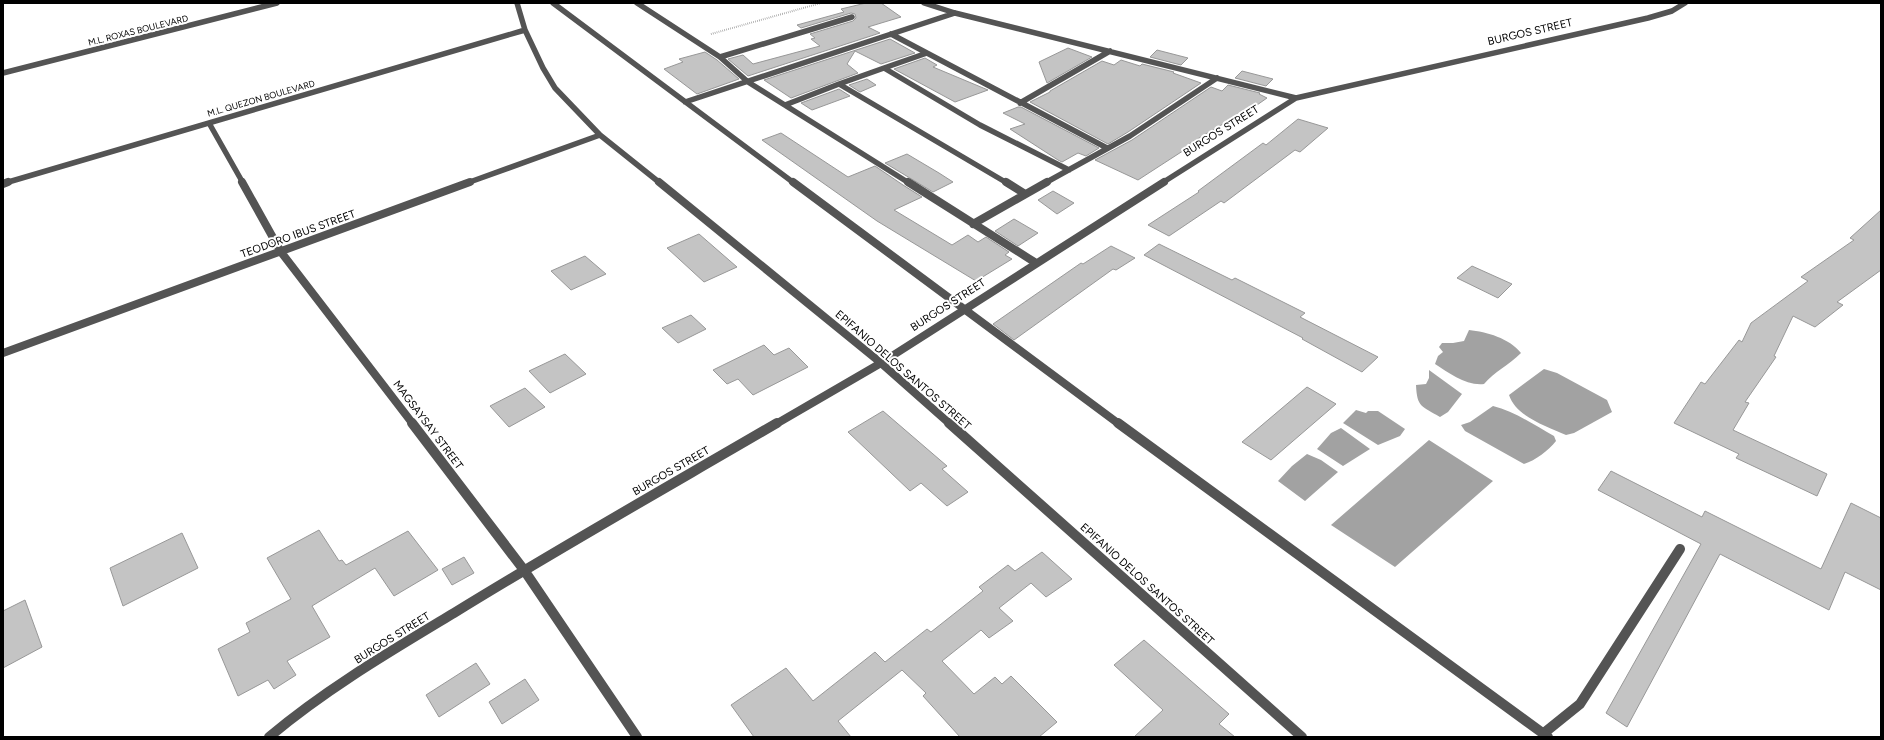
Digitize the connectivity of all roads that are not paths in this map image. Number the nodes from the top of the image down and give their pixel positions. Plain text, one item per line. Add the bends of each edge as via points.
1 (277, 3) edge
2 (517, 3) edge
3 (553, 3) edge
4 (637, 3) edge
5 (924, 3) edge
6 (1685, 3) edge
7 (955, 13) junction
8 (852, 16) dead end
9 (525, 30) junction
10 (891, 34) junction
11 (1110, 51) junction
12 (926, 53) junction
13 (720, 57) junction
14 (884, 68) junction
15 (3, 73) edge
16 (1217, 78) junction
17 (748, 82) junction
18 (839, 84) junction
19 (1296, 98) junction
20 (685, 102) junction
21 (1020, 103) junction
22 (785, 104) junction
23 (209, 122) junction
24 (600, 135) junction
25 (1107, 148) junction
26 (1069, 170) junction
27 (3, 184) edge
28 (1025, 194) junction
29 (973, 224) junction
30 (281, 252) junction
31 (1036, 263) junction
32 (963, 310) junction
33 (3, 353) edge
34 (881, 363) junction
35 (1680, 549) dead end
36 (524, 570) junction
37 (1546, 735) edge
38 (269, 737) edge
39 (637, 737) edge
40 (1302, 737) edge

1 - 15 street, M.L. ROXAS BOULEVARD
2 - 9 street, EPIFANIO DELOS SANTOS STREET
3 - 20 street
4 - 13 street
5 - 7 street
6 - 19 street, BURGOS STREET via 1648,18
7 - 10 street
7 - 11 street
8 - 13 street
9 - 23 street, M.L. QUEZON BOULEVARD
9 - 24 street, EPIFANIO DELOS SANTOS STREET via 555,88
10 - 12 street
10 - 17 street
11 - 16 street
11 - 21 street
12 - 14 street
12 - 21 street
13 - 17 street
14 - 18 street
14 - 26 street via 986,127
16 - 19 street
16 - 25 street via 1130,136
17 - 20 street
17 - 22 street
18 - 22 street
18 - 28 street
19 - 31 street, BURGOS STREET
20 - 32 street
21 - 25 street
22 - 29 street
23 - 27 street, M.L. QUEZON BOULEVARD
23 - 30 street, MAGSAYSAY STREET
24 - 30 street, TEODORO IBUS STREET
24 - 34 street, EPIFANIO DELOS SANTOS STREET
25 - 26 street
26 - 28 street
28 - 29 street
29 - 31 street
30 - 33 street, TEODORO IBUS STREET
30 - 36 street, MAGSAYSAY STREET
31 - 32 street, BURGOS STREET
32 - 34 street, BURGOS STREET
32 - 37 street
34 - 36 street, BURGOS STREET
34 - 40 street, EPIFANIO DELOS SANTOS STREET
35 - 37 street via 1580,704
36 - 38 street, BURGOS STREET via 377,660 293,717
36 - 39 street, MAGSAYSAY STREET

